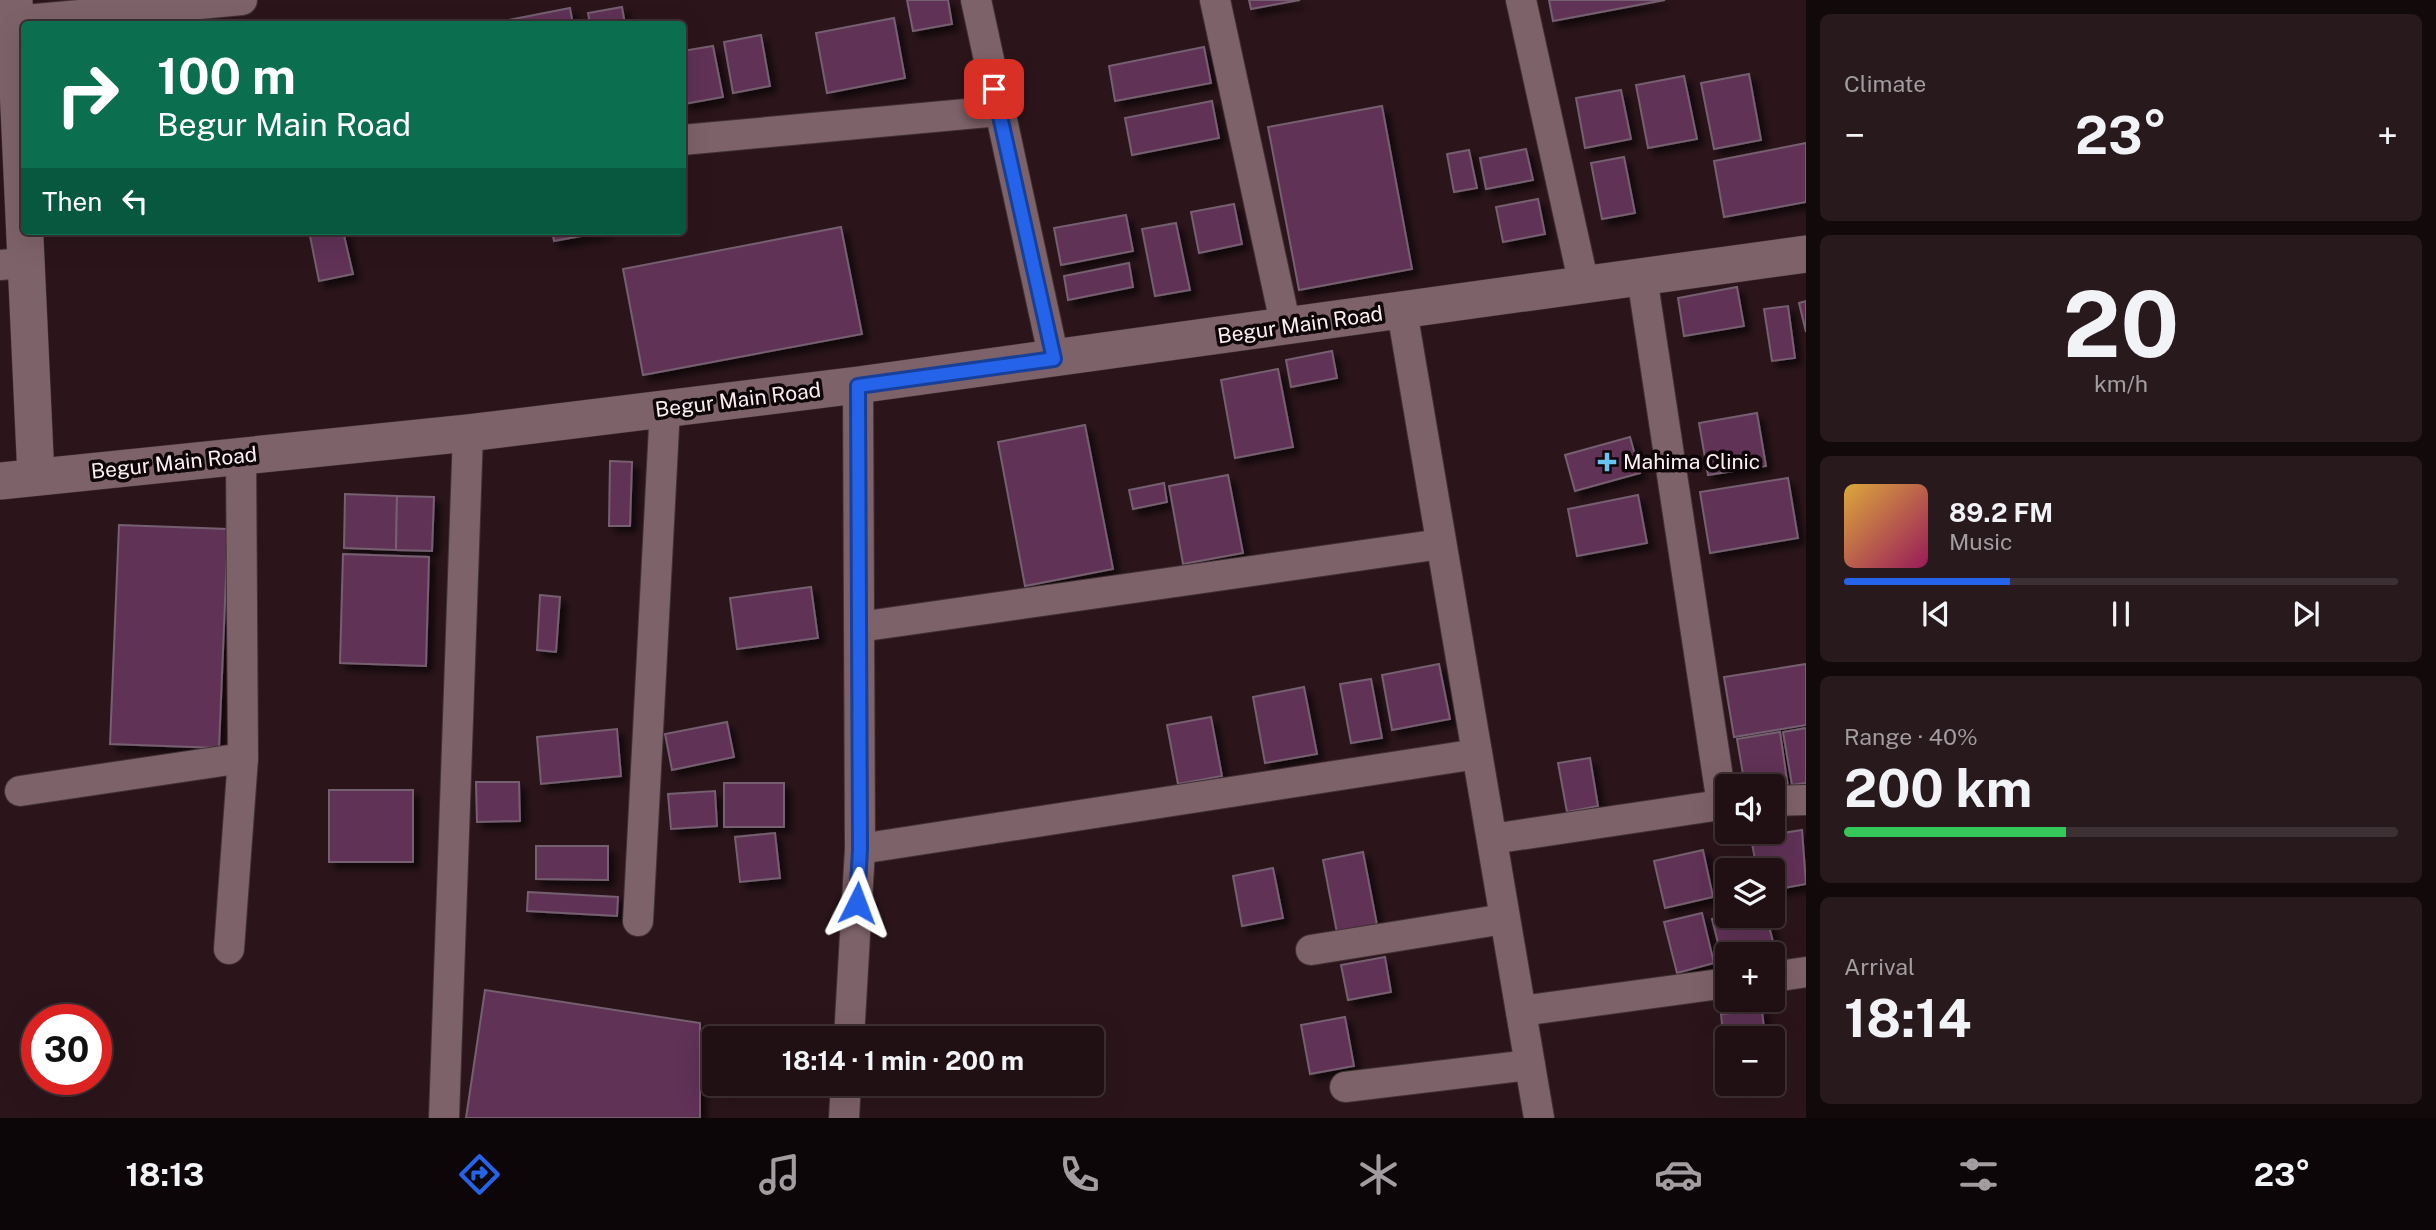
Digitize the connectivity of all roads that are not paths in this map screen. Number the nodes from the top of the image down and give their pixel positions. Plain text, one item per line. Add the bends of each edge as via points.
1 (242, 0) edge
2 (976, 0) edge
3 (1215, 0) edge
4 (1521, 0) edge
5 (14, 10) edge
6 (9, 106) edge
7 (999, 111) junction
8 (686, 140) edge
9 (21, 187) edge
10 (21, 213) edge
11 (1806, 254) edge
12 (13, 264) edge
13 (1642, 277) junction
14 (1584, 285) junction
15 (1402, 311) junction
16 (1286, 327) junction
17 (1054, 359) junction
18 (858, 386) junction
19 (665, 408) junction
20 (468, 433) junction
21 (242, 456) junction
22 (36, 477) junction
23 (0, 481) edge
24 (1441, 544) junction
25 (859, 627) junction
26 (1477, 754) junction
27 (243, 758) junction
28 (1719, 774) edge
29 (20, 791) dead end
30 (1806, 800) edge
31 (1785, 801) edge
32 (1715, 806) edge
33 (1492, 839) junction
34 (860, 849) junction
35 (1504, 919) junction
36 (638, 921) dead end
37 (229, 949) dead end
38 (1311, 950) dead end
39 (1806, 972) edge
40 (1785, 975) edge
41 (1715, 985) edge
42 (1521, 1011) junction
43 (850, 1026) edge
44 (1530, 1065) junction
45 (1345, 1087) dead end
46 (845, 1096) edge
47 (444, 1118) edge
48 (844, 1118) edge
49 (1539, 1118) edge

1 - 5 street
2 - 7 street
3 - 16 street
4 - 14 street
5 - 6 street
6 - 9 street
7 - 8 street
7 - 17 street
10 - 12 street
11 - 13 street, Begur Main Road
12 - 22 street
13 - 14 street, Begur Main Road
13 - 28 street
14 - 15 street, Begur Main Road
15 - 16 street, Begur Main Road
15 - 24 street
16 - 17 street, Begur Main Road
17 - 18 street, Begur Main Road
18 - 19 street, Begur Main Road
18 - 25 street
19 - 20 street, Begur Main Road
19 - 36 street
20 - 21 street, Begur Main Road
20 - 47 street
21 - 22 street, Begur Main Road
21 - 27 street
22 - 23 street, Begur Main Road
24 - 25 street
24 - 26 street
25 - 34 street
26 - 33 street
26 - 34 street
27 - 29 street
27 - 37 street
30 - 31 street
32 - 33 street
33 - 35 street
34 - 43 street
35 - 38 street
35 - 42 street
39 - 40 street
41 - 42 street
42 - 44 street
44 - 45 street
44 - 49 street
46 - 48 street

